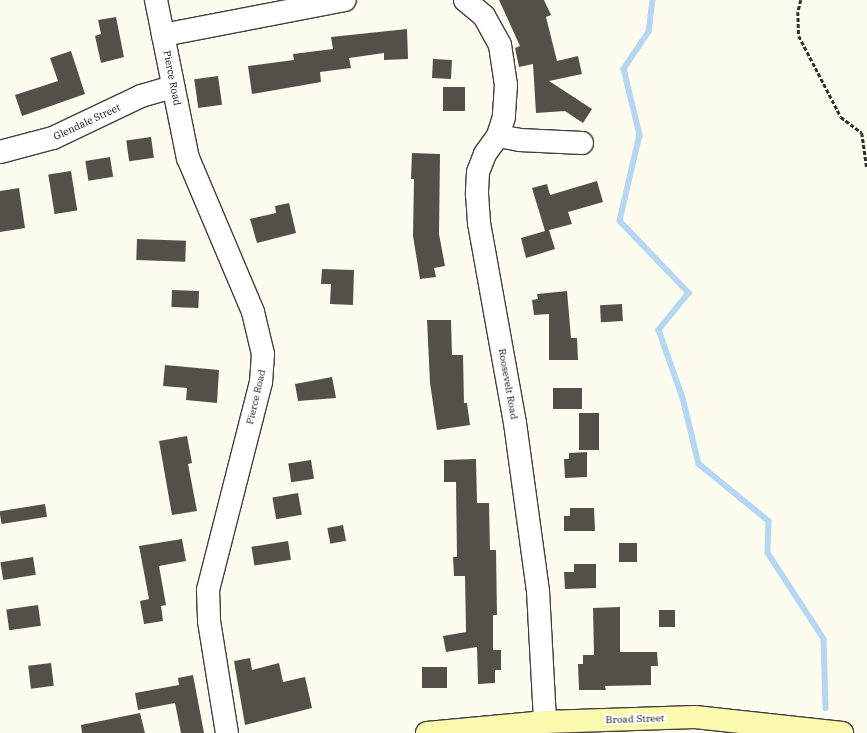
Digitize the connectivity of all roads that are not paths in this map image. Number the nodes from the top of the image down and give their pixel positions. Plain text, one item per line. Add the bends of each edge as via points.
1 (156, 0) edge
2 (345, 0) edge
3 (465, 0) edge
4 (163, 35) junction
5 (173, 87) junction
6 (498, 136) junction
7 (582, 143) dead end
8 (0, 152) edge
9 (545, 722) junction
10 (592, 727) edge
11 (227, 733) edge
12 (428, 733) edge
13 (842, 733) edge

1 - 4 street, Pierce Road
2 - 4 street
3 - 6 street via 484,16 500,45 506,85 504,117
4 - 5 street, Pierce Road
5 - 8 street, Glendale Street via 141,96 53,138
5 - 11 street, Pierce Road via 188,158 253,312 263,354 261,382 208,590 209,621
6 - 7 street via 520,140
6 - 9 street, Roosevelt Road via 485,154 478,172 479,223 526,498 538,591
9 - 10 main road, Broad Street
9 - 12 main road, Broad Street
10 - 13 main road, Broad Street via 695,717

